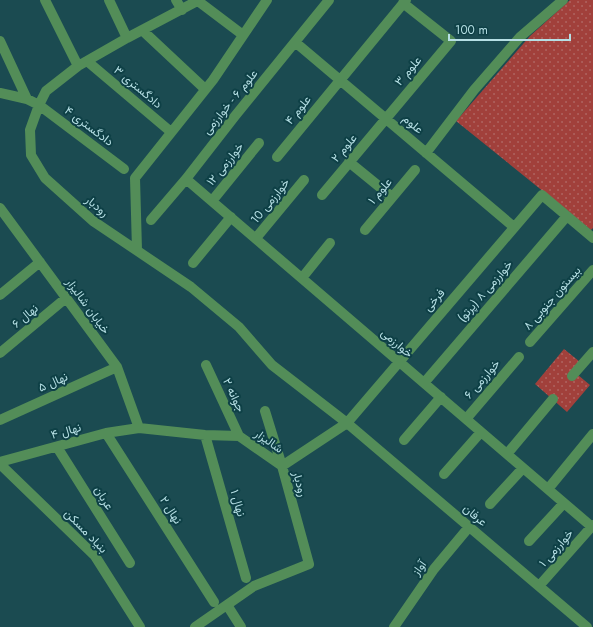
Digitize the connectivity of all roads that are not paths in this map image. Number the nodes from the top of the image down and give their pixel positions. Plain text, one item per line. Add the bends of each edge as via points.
1 (45, 0) edge
2 (109, 0) edge
3 (176, 0) edge
4 (199, 0) edge
5 (267, 0) edge
6 (329, 0) edge
7 (563, 0) edge
8 (405, 2) edge
9 (182, 10) junction
10 (142, 30) junction
11 (243, 35) junction
12 (127, 38) junction
13 (0, 41) edge
14 (295, 42) junction
15 (82, 64) junction
16 (340, 80) junction
17 (205, 89) junction
18 (0, 93) edge
19 (27, 100) junction
20 (39, 105) junction
21 (386, 119) junction
22 (172, 132) junction
23 (259, 143) dead end
24 (426, 153) junction
25 (277, 157) dead end
26 (349, 162) junction
27 (124, 169) dead end
28 (415, 170) dead end
29 (186, 179) junction
30 (304, 180) dead end
31 (322, 195) dead end
32 (392, 197) junction
33 (212, 201) junction
34 (2, 215) edge
35 (567, 216) junction
36 (231, 217) junction
37 (151, 220) dead end
38 (514, 227) junction
39 (365, 230) dead end
40 (256, 238) junction
41 (593, 238) edge
42 (330, 243) dead end
43 (137, 250) junction
44 (40, 262) junction
45 (194, 263) dead end
46 (593, 270) edge
47 (302, 278) junction
48 (0, 295) edge
49 (66, 298) junction
50 (530, 342) dead end
51 (593, 352) edge
52 (0, 353) edge
53 (519, 357) dead end
54 (399, 362) junction
55 (206, 365) dead end
56 (117, 367) junction
57 (572, 376) dead end
58 (424, 383) junction
59 (441, 397) junction
60 (553, 399) dead end
61 (265, 411) dead end
62 (466, 419) junction
63 (0, 420) edge
64 (347, 423) junction
65 (139, 428) junction
66 (481, 432) junction
67 (106, 434) junction
68 (593, 434) edge
69 (205, 435) junction
70 (239, 436) junction
71 (404, 440) dead end
72 (57, 448) junction
73 (507, 454) junction
74 (0, 463) edge
75 (282, 466) junction
76 (523, 468) junction
77 (444, 474) dead end
78 (548, 489) junction
79 (564, 503) junction
80 (490, 504) dead end
81 (592, 526) edge
82 (469, 527) junction
83 (529, 542) dead end
84 (130, 563) dead end
85 (246, 578) dead end
86 (539, 586) junction
87 (214, 602) dead end
88 (227, 605) junction
89 (201, 625) edge
90 (140, 627) edge
91 (241, 627) edge
92 (394, 627) edge
93 (587, 627) edge

1 - 15 street
2 - 12 street
3 - 9 street
4 - 9 street, رودبار
4 - 11 street
5 - 11 street
6 - 14 street, علوم ۶ - خوارزمی
7 - 24 street via 520,37 474,90
8 - 16 street, علوم ۴
8 - 21 street, علوم ۳ via 451,41
9 - 10 street, رودبار
10 - 12 street, رودبار
10 - 17 street
11 - 17 street
12 - 15 street, رودبار
13 - 19 street
14 - 16 street, علوم
14 - 29 street, علوم ۶ - خوارزمی
15 - 20 street, رودبار via 46,91
15 - 22 street, دادگستری ۳
16 - 21 street, علوم
16 - 25 street, علوم ۴
17 - 22 street
18 - 19 street, دادگستری ۴
19 - 20 street, دادگستری ۴
20 - 27 street, دادگستری ۴
20 - 43 street, رودبار via 30,130 31,155 45,178 93,221
21 - 24 street, علوم
21 - 26 street, علوم ۲
22 - 43 street via 136,178
23 - 33 street, خوارزمی ۱۲
24 - 38 street, علوم
26 - 31 street, علوم ۲
26 - 32 street
28 - 32 street, علوم ۱
29 - 33 street, خوارزمی
29 - 37 street, علوم ۶ - خوارزمی
30 - 40 street, خوارزمی 10
32 - 39 street, علوم ۱
33 - 36 street, خوارزمی
34 - 44 street, خیابان شالیزار
35 - 38 street, فرخی via 542,195
35 - 41 street
35 - 58 street, خوارزمی ۸ (پرتو)
36 - 40 street, خوارزمی
36 - 45 street
38 - 54 street, فرخی
40 - 47 street, خوارزمی
42 - 47 street
43 - 64 street, رودبار via 191,287 239,327 272,365
44 - 48 street
44 - 49 street, خیابان شالیزار
46 - 50 street, بیستون جنوبی ۸
47 - 54 street, خوارزمی
49 - 52 street, نهال ۶
49 - 56 street, خیابان شالیزار
51 - 57 street
53 - 62 street, خوارزمی ۶
54 - 58 street, خوارزمی
54 - 64 street, فرخی
55 - 70 street, جوانه ۲
56 - 63 street, نهال ۵
56 - 65 street, خیابان شالیزار
58 - 59 street, خوارزمی
59 - 62 street, خوارزمی
59 - 71 street
60 - 73 street
61 - 75 street, رودبار
62 - 66 street, خوارزمی
64 - 75 street, شالیزار
64 - 82 street, عرفان
65 - 67 street, نهال ۴
65 - 69 street, شالیزار
66 - 73 street, خوارزمی
66 - 77 street
67 - 72 street, نهال ۴
67 - 87 street, نهال ۲
68 - 78 street
69 - 70 street, شالیزار
69 - 85 street, نهال ۱
70 - 75 street, شالیزار
72 - 74 street, نهال ۴
72 - 84 street, عربان
73 - 76 street, خوارزمی
74 - 90 street, بنیاد مسکن via 95,556
75 - 88 street, رودبار via 309,564 254,586
76 - 78 street, خوارزمی
76 - 80 street
78 - 79 street, خوارزمی
79 - 81 street, خوارزمی
79 - 83 street
81 - 86 street, خوارزمی ۱
82 - 86 street, عرفان
82 - 92 street, آواز via 434,569
86 - 93 street, عرفان
88 - 89 street
88 - 91 street

